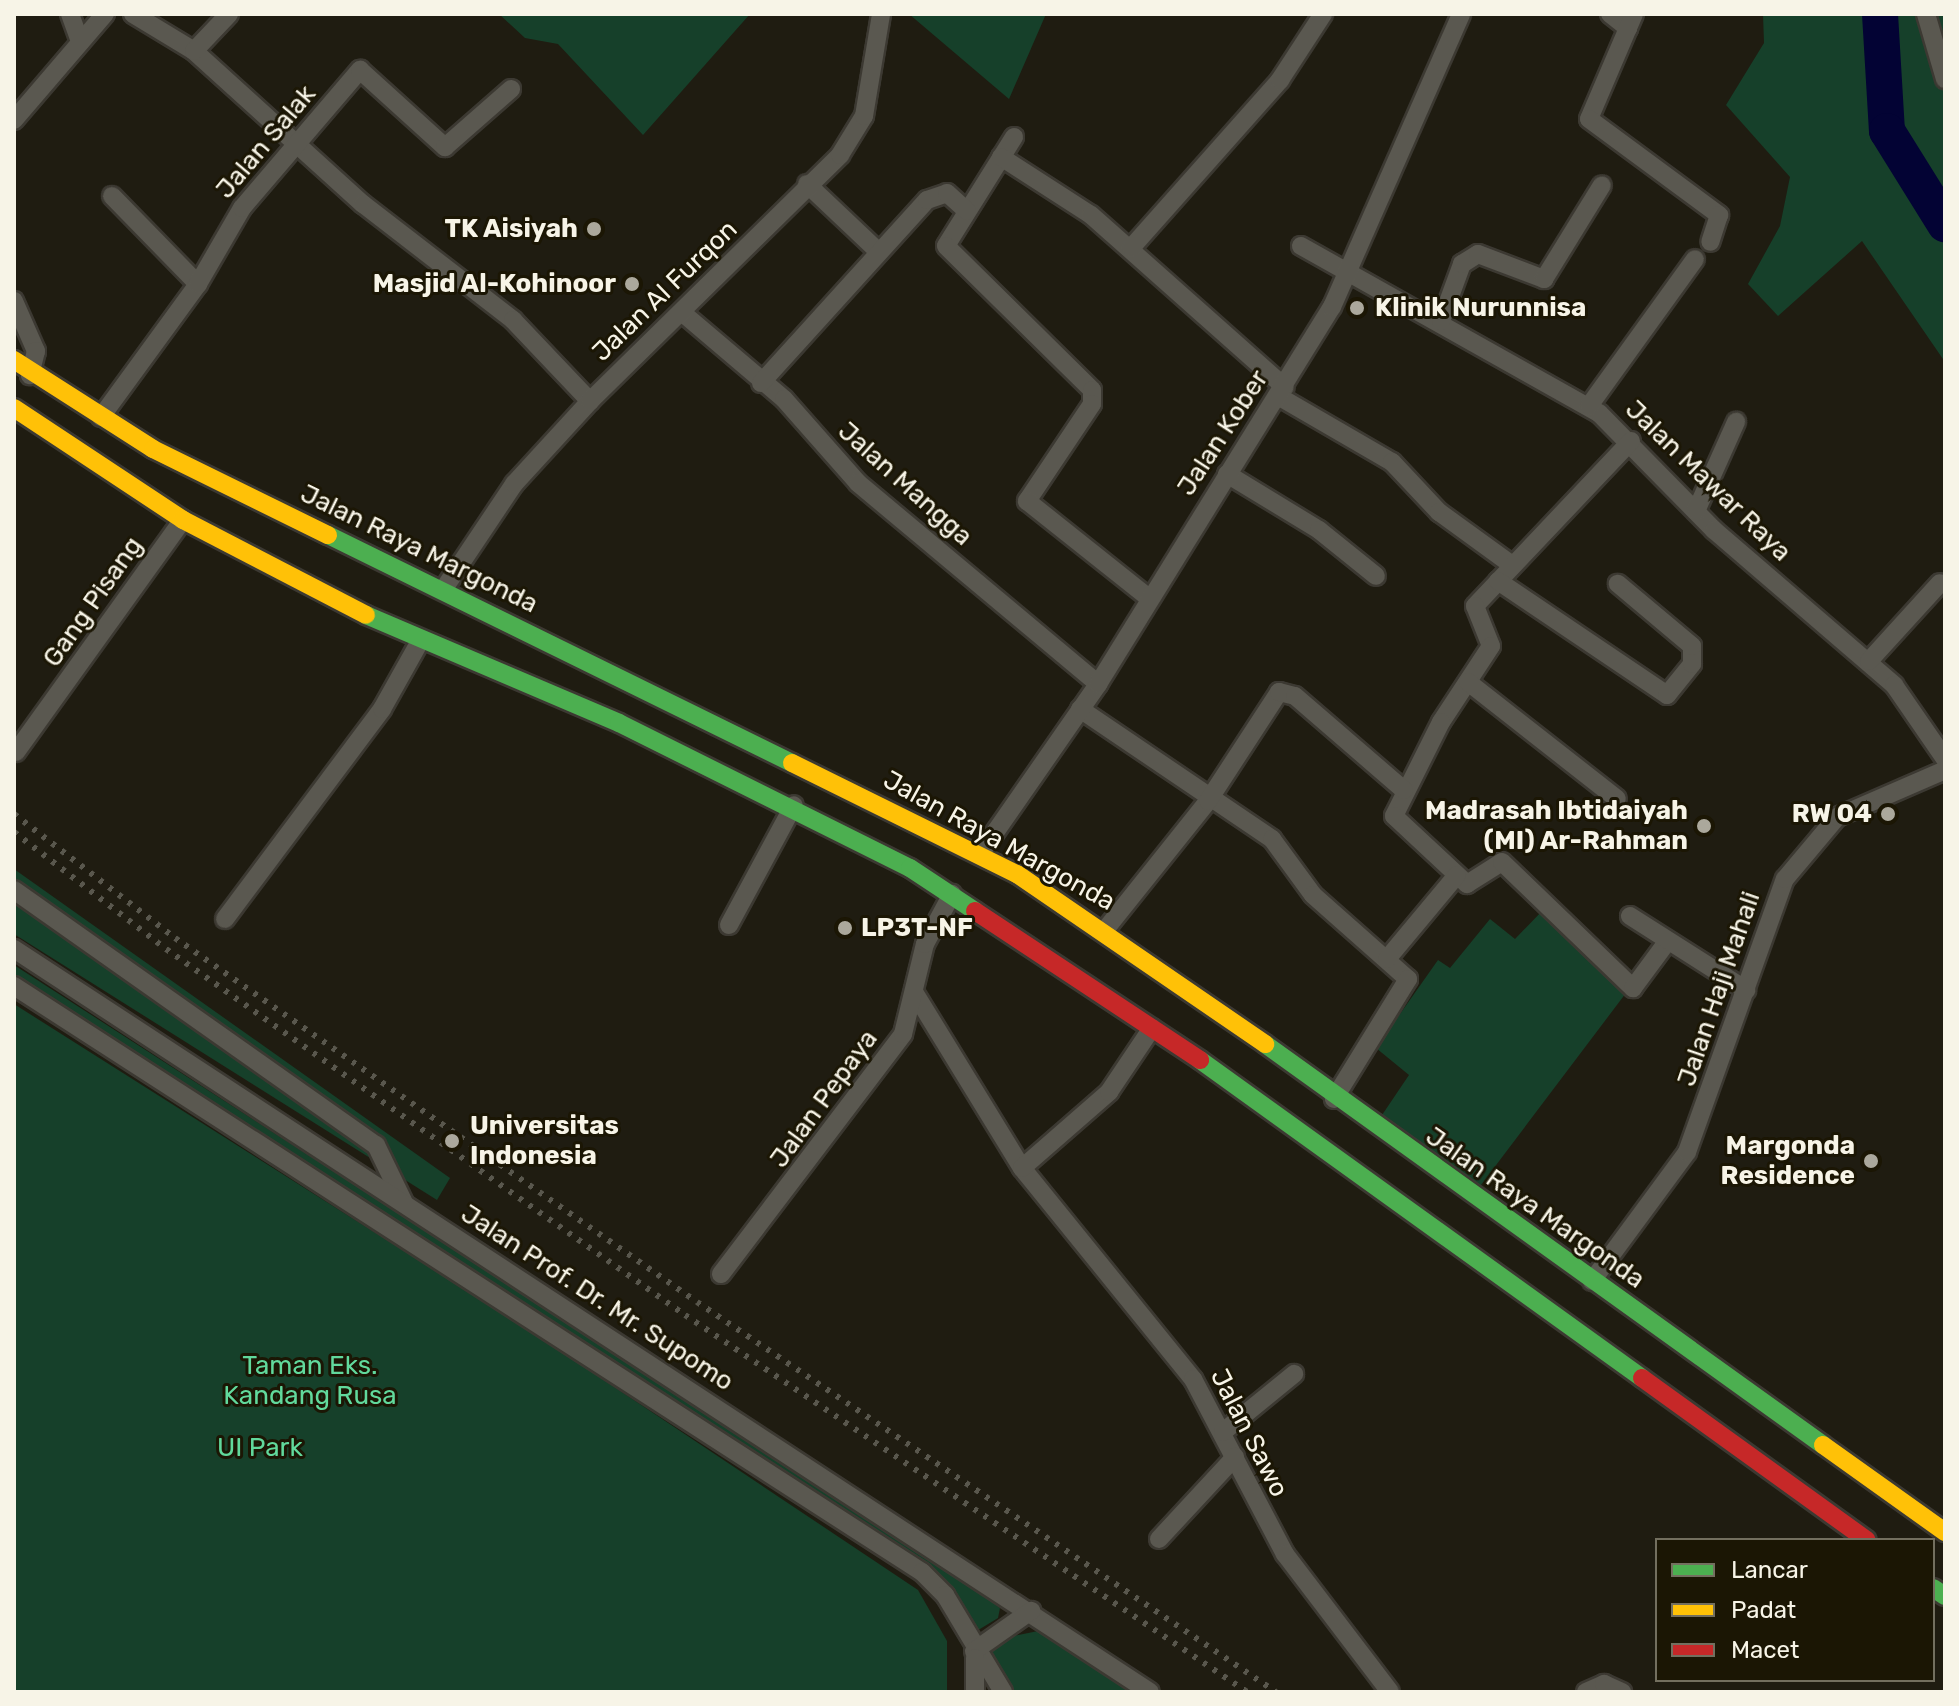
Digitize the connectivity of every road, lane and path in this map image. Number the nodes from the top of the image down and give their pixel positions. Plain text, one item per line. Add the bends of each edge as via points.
1 (70, 14) edge
2 (105, 14) edge
3 (133, 14) edge
4 (229, 14) edge
5 (881, 14) edge
6 (1323, 14) edge
7 (1461, 14) edge
8 (1610, 14) edge
9 (1926, 14) edge
10 (1631, 21) edge
11 (80, 42) junction
12 (194, 51) junction
13 (1945, 79) edge
14 (511, 89) dead end
15 (14, 120) edge
16 (1014, 137) dead end
17 (297, 146) junction
18 (1001, 157) junction
19 (807, 184) junction
20 (1602, 185) dead end
21 (112, 196) dead end
22 (967, 211) junction
23 (1710, 242) dead end
24 (1301, 246) dead end
25 (1131, 248) junction
26 (879, 252) junction
27 (1695, 259) dead end
28 (1348, 271) junction
29 (198, 284) junction
30 (14, 301) edge
31 (685, 315) junction
32 (1441, 321) junction
33 (14, 360) edge
34 (30, 375) junction
35 (761, 383) junction
36 (1282, 392) junction
37 (590, 401) junction
38 (1589, 406) junction
39 (14, 408) edge
40 (101, 417) junction
41 (1736, 422) dead end
42 (14, 427) edge
43 (1631, 441) junction
44 (78, 455) junction
45 (1227, 474) junction
46 (1696, 511) junction
47 (183, 520) junction
48 (1512, 565) junction
49 (1376, 576) dead end
50 (1498, 581) junction
51 (1940, 583) dead end
52 (1618, 584) dead end
53 (443, 590) junction
54 (1149, 598) junction
55 (419, 643) junction
56 (1869, 661) junction
57 (1468, 682) junction
58 (1098, 684) junction
59 (1080, 709) junction
60 (16, 752) dead end
61 (1945, 759) edge
62 (1945, 770) edge
63 (1404, 790) junction
64 (1617, 799) dead end
65 (1208, 801) junction
66 (794, 805) junction
67 (980, 854) junction
68 (1462, 879) junction
69 (14, 890) edge
70 (952, 894) junction
71 (1630, 916) dead end
72 (225, 919) dead end
73 (729, 925) dead end
74 (1105, 930) junction
75 (1667, 942) junction
76 (14, 949) edge
77 (1387, 959) junction
78 (14, 986) edge
79 (1746, 990) junction
80 (914, 992) junction
81 (1152, 1028) junction
82 (1334, 1099) junction
83 (1022, 1168) junction
84 (404, 1203) junction
85 (721, 1274) dead end
86 (1592, 1281) junction
87 (1294, 1374) dead end
88 (1787, 1421) junction
89 (1223, 1432) junction
90 (1827, 1449) junction
91 (1791, 1452) junction
92 (1235, 1457) junction
93 (1760, 1463) junction
94 (1789, 1483) junction
95 (1945, 1532) edge
96 (1864, 1538) edge
97 (1159, 1539) dead end
98 (1031, 1611) junction
99 (974, 1651) junction
100 (975, 1692) edge
101 (1003, 1692) edge
102 (1150, 1692) edge
103 (1390, 1692) edge
104 (1586, 1692) edge
105 (1622, 1692) edge

1 - 11 street
2 - 11 street
3 - 12 street
4 - 12 street
5 - 19 street, Jalan Al Furqon via 864,116 840,155
6 - 25 street via 1280,80
7 - 28 street, Jalan Kober
8 - 10 street
9 - 13 street
10 - 23 street via 1589,119 1719,215
11 - 15 street
12 - 17 street
14 - 17 street, Jalan Salak via 445,147 360,70
16 - 18 street
17 - 29 street, Jalan Salak via 242,208
17 - 37 street via 513,320
18 - 22 street
18 - 25 street
19 - 26 street
19 - 31 street, Jalan Al Furqon
20 - 32 street via 1544,279 1478,254 1462,264
21 - 29 street
22 - 26 street via 956,198 937,194
22 - 54 street via 946,241 949,252 1094,395 1027,501
24 - 28 street, Jalan Mawar Raya
25 - 36 street
26 - 35 street
27 - 38 street
28 - 32 street, Jalan Mawar Raya
28 - 36 street, Jalan Kober
29 - 40 street, Jalan Salak
30 - 34 street via 36,351
31 - 35 street, Jalan Mangga
31 - 37 street, Jalan Al Furqon
32 - 38 street, Jalan Mawar Raya
33 - 34 main road, Jalan Raya Margonda
34 - 40 main road, Jalan Raya Margonda
35 - 58 street, Jalan Mangga via 810,426 821,448 858,483
36 - 45 street, Jalan Kober
36 - 48 street via 1392,462 1439,512
37 - 53 street, Jalan Al Furqon via 514,484
38 - 43 street, Jalan Mawar Raya
39 - 44 main road
40 - 53 main road, Jalan Raya Margonda
41 - 46 street
42 - 44 main road
43 - 46 street, Jalan Mawar Raya
43 - 48 street
44 - 47 main road
45 - 49 street via 1319,530
45 - 54 street, Jalan Kober
46 - 56 street, Jalan Mawar Raya
47 - 55 main road
47 - 60 street, Gang Pisang
48 - 50 street
50 - 52 street via 1667,695 1692,664 1692,646
50 - 57 street via 1473,610 1493,637
51 - 56 street
53 - 67 main road, Jalan Raya Margonda
54 - 58 street, Jalan Kober
55 - 66 main road
55 - 72 street via 382,709
56 - 61 street, Jalan Mawar Raya via 1917,711
57 - 63 street
57 - 64 street
58 - 59 street, Jalan Kober
59 - 65 street
59 - 67 street, Jalan Kober
62 - 79 street, Jalan Haji Mahali via 1859,804 1824,828 1777,895
63 - 65 street via 1283,691
63 - 68 street via 1397,820
65 - 74 street
65 - 77 street via 1272,839 1313,895
66 - 70 main road
66 - 73 street
67 - 74 main road, Jalan Raya Margonda
68 - 75 street via 1502,862 1635,989
68 - 77 street
69 - 84 street via 376,1145
70 - 80 street, Jalan Pepaya via 925,944
70 - 81 main road
71 - 75 street
74 - 82 main road, Jalan Raya Margonda
75 - 79 street
76 - 84 street, Jalan Prof. Dr. Mr. Supomo
77 - 82 street via 1407,988
78 - 99 street, Jalan Prof. Dr. Mr. Supomo via 922,1572 945,1595
79 - 86 street, Jalan Haji Mahali via 1687,1152
80 - 83 street, Jalan Sawo
80 - 85 street, Jalan Pepaya via 903,1034 873,1082
81 - 83 street via 1109,1092
81 - 93 main road
82 - 86 main road, Jalan Raya Margonda
83 - 89 street, Jalan Sawo via 1169,1344
84 - 98 street, Jalan Prof. Dr. Mr. Supomo
86 - 88 main road, Jalan Raya Margonda
87 - 89 street
88 - 90 main road, Jalan Raya Margonda
88 - 91 main road
89 - 92 street, Jalan Sawo
90 - 91 main road
90 - 95 main road, Jalan Raya Margonda
91 - 93 main road
91 - 94 main road
92 - 97 street
92 - 103 street, Jalan Sawo via 1285,1554
93 - 94 main road
94 - 96 main road
98 - 99 street
98 - 102 street, Jalan Prof. Dr. Mr. Supomo
99 - 100 street
99 - 101 street, Jalan Prof. Dr. Mr. Supomo
104 - 105 street via 1604,1684

